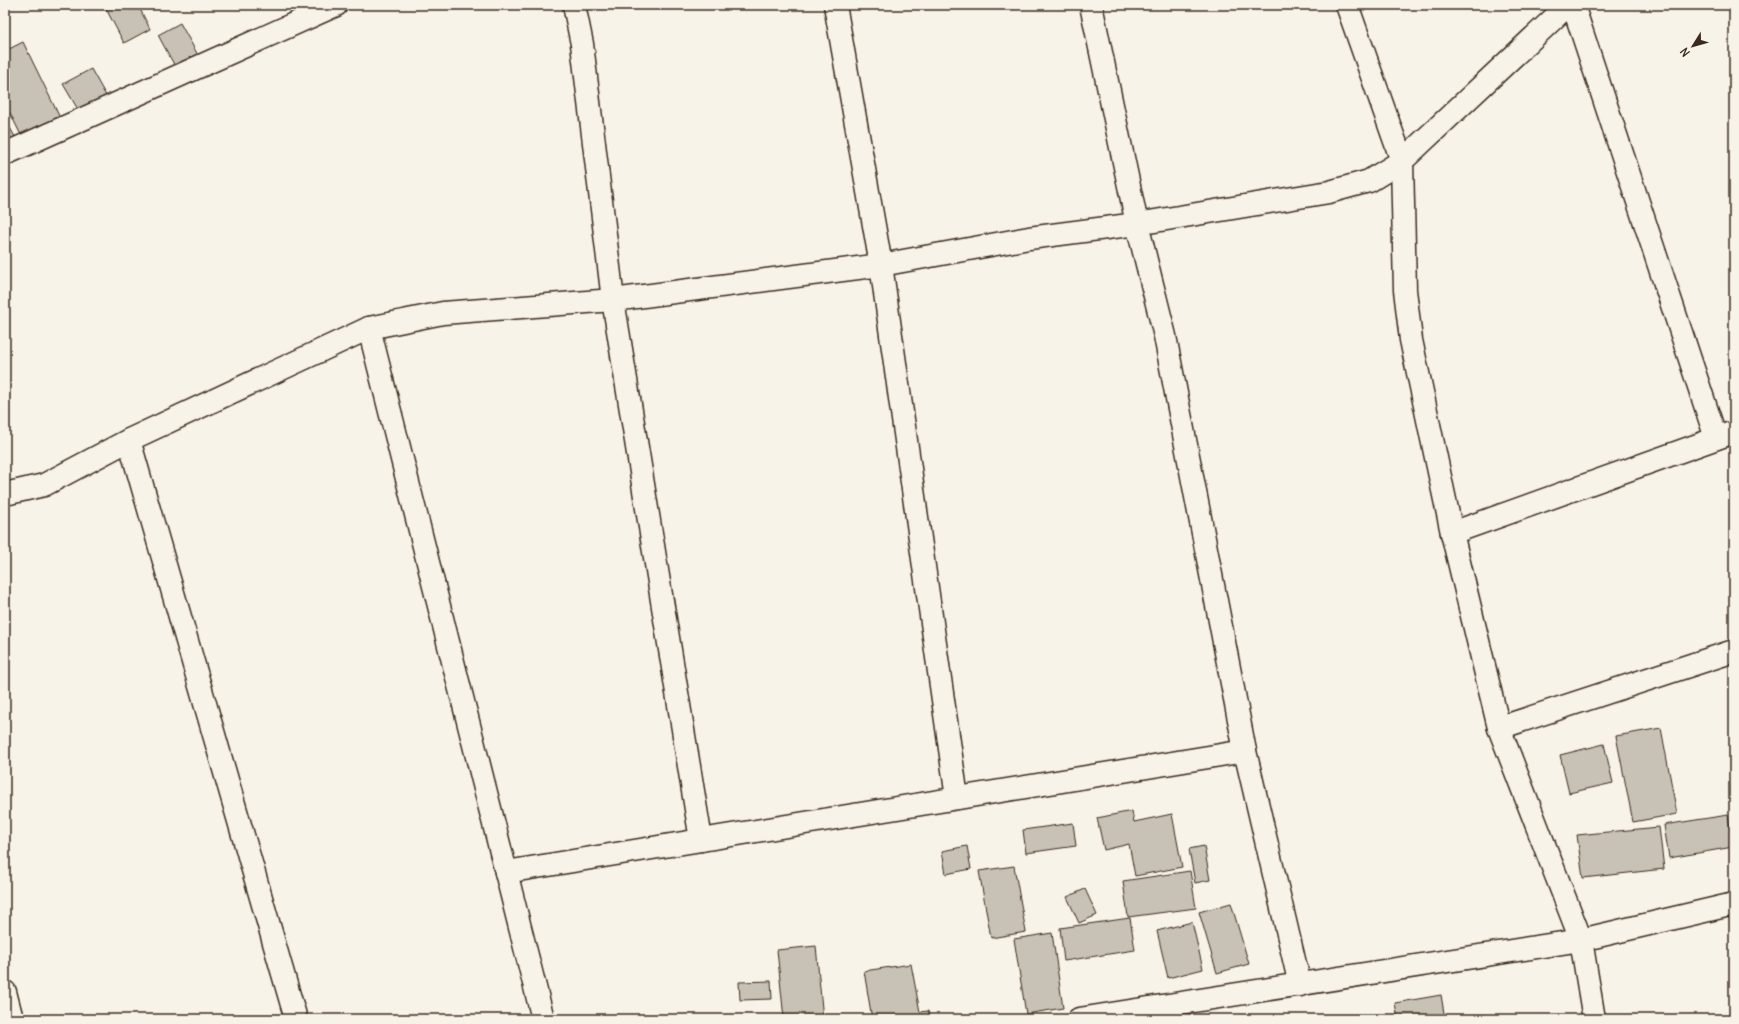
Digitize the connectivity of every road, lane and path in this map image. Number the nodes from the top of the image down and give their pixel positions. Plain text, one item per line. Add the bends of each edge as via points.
1 (336, 5) edge
2 (574, 5) edge
3 (835, 5) edge
4 (1091, 5) edge
5 (1347, 5) edge
6 (1568, 5) edge
7 (1573, 5) edge
8 (5, 154) edge
9 (1402, 161) junction
10 (1137, 224) junction
11 (881, 265) junction
12 (613, 300) junction
13 (369, 328) junction
14 (1725, 435) edge
15 (129, 440) junction
16 (5, 494) edge
17 (1452, 533) junction
18 (1734, 651) edge
19 (1499, 728) junction
20 (1245, 751) junction
21 (956, 798) junction
22 (701, 840) junction
23 (506, 872) junction
24 (1734, 904) edge
25 (1581, 940) junction
26 (1300, 984) junction
27 (5, 992) edge
28 (12, 1019) edge
29 (296, 1019) edge
30 (543, 1019) edge
31 (1079, 1019) edge
32 (1594, 1019) edge

1 - 8 street
2 - 12 street via 582,44
3 - 11 street
4 - 10 street
5 - 9 street
6 - 9 street
7 - 14 street
9 - 10 street via 1369,181 1328,192
9 - 17 street via 1405,290 1411,340
10 - 11 street via 1030,238
10 - 20 street via 1166,344
11 - 12 street
11 - 21 street
12 - 13 street via 443,313
12 - 22 street
13 - 15 street
13 - 23 street
14 - 17 street
15 - 16 street via 44,484
15 - 29 street
17 - 19 street
18 - 19 street
19 - 25 street
20 - 21 street
20 - 26 street
21 - 22 street
22 - 23 street
23 - 30 street
24 - 25 street
25 - 26 street
25 - 32 street
26 - 31 street
27 - 28 street

